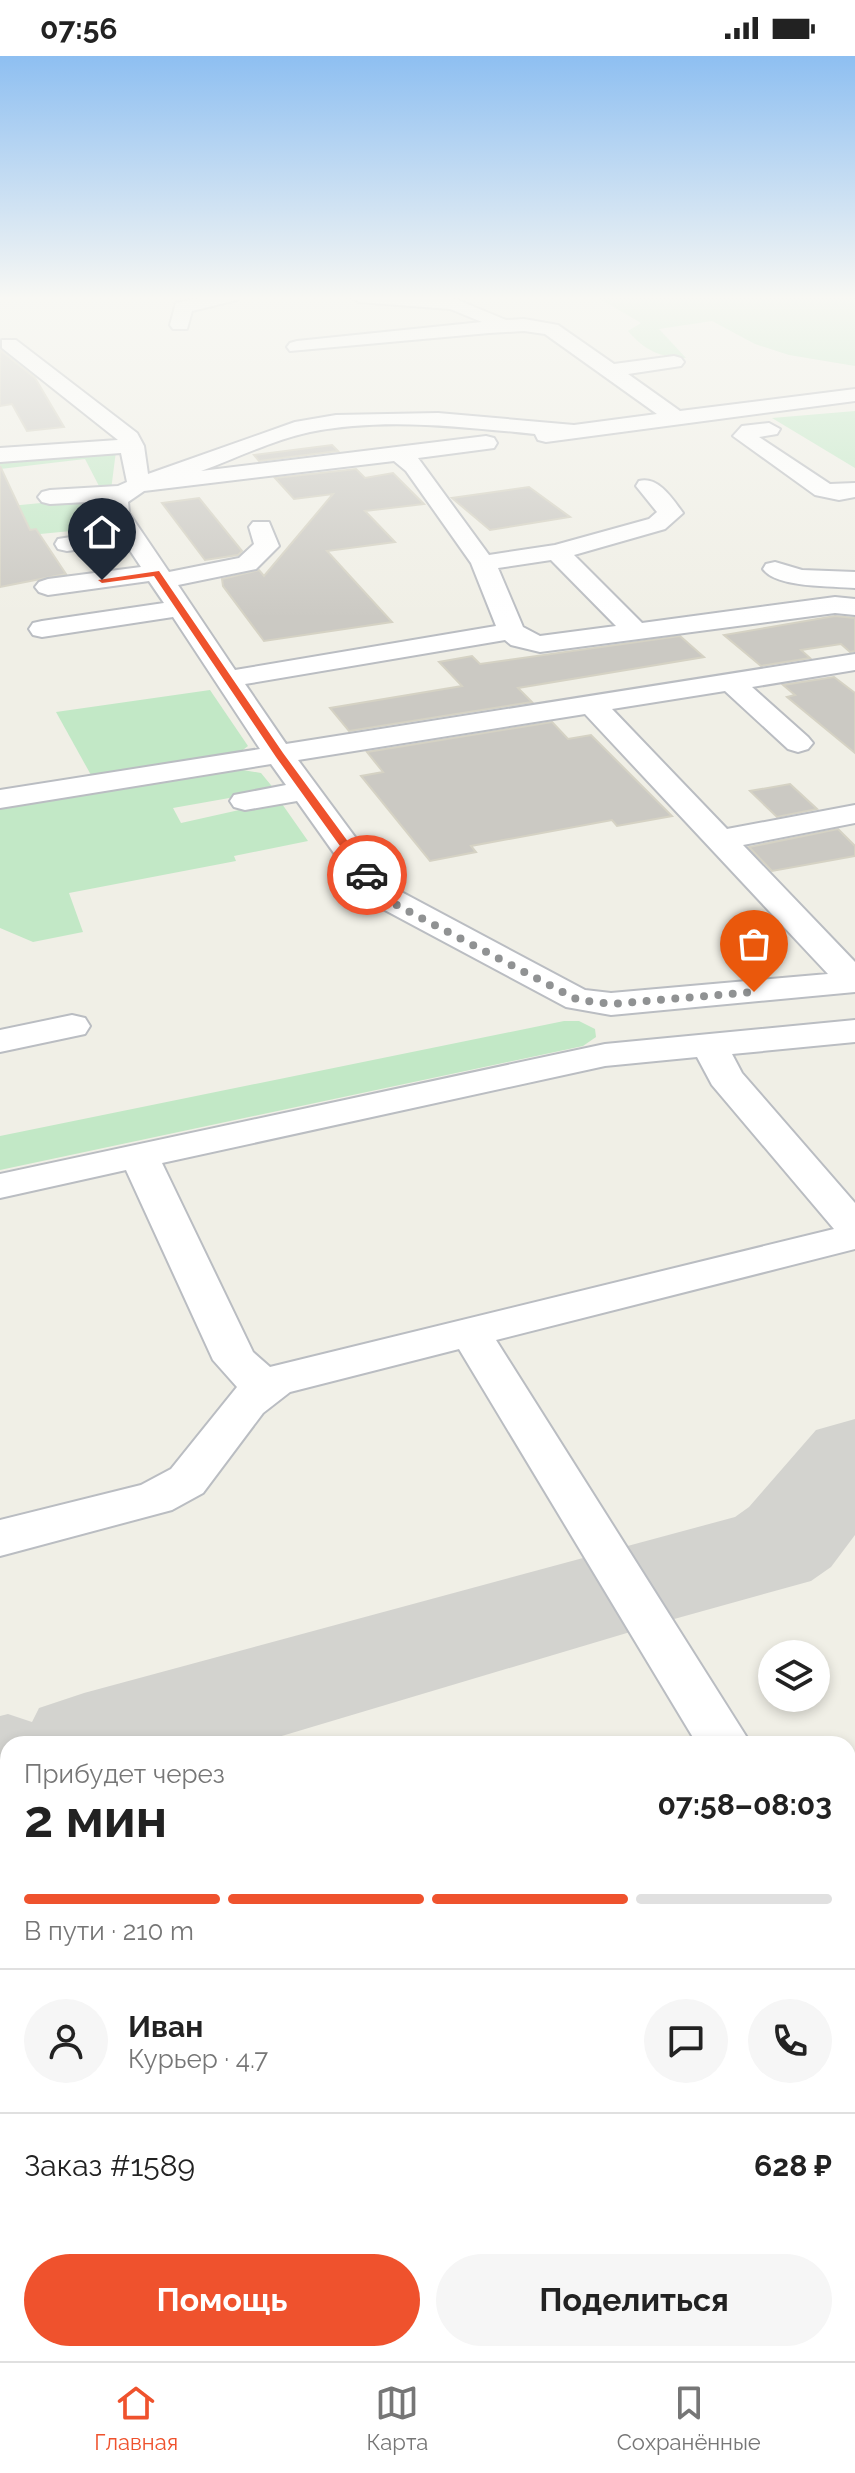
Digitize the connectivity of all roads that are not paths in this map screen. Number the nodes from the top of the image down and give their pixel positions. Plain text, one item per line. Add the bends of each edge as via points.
1 (85, 404) edge
2 (655, 404) edge
3 (847, 404) edge
4 (740, 411) junction
5 (677, 419) junction
6 (769, 429) junction
7 (572, 431) junction
8 (133, 446) junction
9 (806, 451) dead end
10 (400, 454) junction
11 (0, 455) edge
12 (851, 482) edge
13 (647, 486) dead end
14 (131, 489) junction
15 (50, 497) dead end
16 (261, 527) dead end
17 (130, 535) junction
18 (67, 544) dead end
19 (557, 552) junction
20 (483, 563) junction
21 (775, 569) dead end
22 (158, 577) junction
23 (855, 580) edge
24 (48, 587) dead end
25 (855, 607) edge
26 (180, 608) junction
27 (42, 629) dead end
28 (511, 631) junction
29 (637, 632) junction
30 (855, 662) edge
31 (228, 679) junction
32 (731, 682) junction
33 (592, 705) junction
34 (798, 743) dead end
35 (279, 755) junction
36 (306, 791) junction
37 (0, 799) edge
38 (245, 801) dead end
39 (855, 814) edge
40 (721, 840) junction
41 (854, 980) edge
42 (72, 1026) dead end
43 (855, 1031) edge
44 (0, 1041) edge
45 (709, 1044) junction
46 (139, 1156) junction
47 (0, 1186) edge
48 (855, 1228) edge
49 (855, 1236) edge
50 (470, 1332) junction
51 (265, 1387) junction
52 (0, 1538) edge
53 (720, 1736) edge

1 - 8 lane
2 - 5 lane
3 - 4 lane via 799,414 775,406
4 - 5 lane
4 - 6 lane
5 - 7 lane
6 - 9 lane
6 - 12 lane via 744,436 823,490 839,493
7 - 10 lane
7 - 14 lane via 378,418 330,421
8 - 11 lane
8 - 14 lane
10 - 14 lane
10 - 20 lane
13 - 19 lane via 671,513 666,518
14 - 15 lane
14 - 17 lane via 116,502
16 - 22 lane via 267,546 247,564
17 - 18 lane
17 - 22 lane
19 - 20 lane
19 - 29 lane
20 - 28 lane
21 - 23 lane via 800,577
22 - 24 lane
22 - 26 lane
25 - 29 lane via 835,605
26 - 27 lane
26 - 31 lane
28 - 29 lane via 540,644
28 - 31 lane
30 - 32 lane
31 - 35 lane
32 - 33 lane
32 - 34 lane
33 - 35 lane
33 - 40 lane
35 - 36 lane
35 - 37 lane
36 - 38 lane
36 - 41 lane via 385,899 568,997 611,1004
39 - 40 lane
40 - 41 lane
42 - 44 lane
43 - 45 lane
45 - 46 lane via 605,1055
45 - 48 lane via 725,1077
46 - 47 lane
46 - 51 lane via 235,1360
49 - 50 lane
50 - 51 lane
50 - 53 lane
51 - 52 lane via 176,1489

